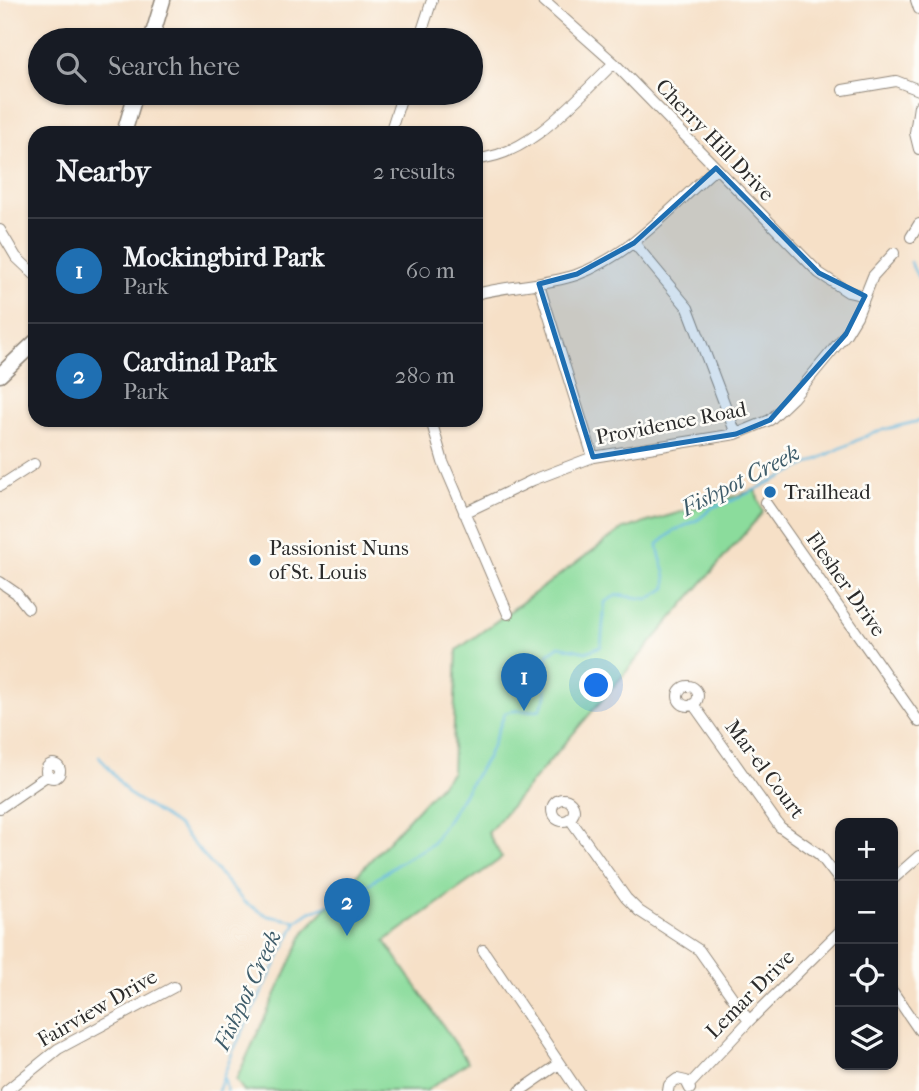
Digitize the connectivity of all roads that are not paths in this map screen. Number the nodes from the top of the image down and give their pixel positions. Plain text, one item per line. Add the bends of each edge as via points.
1 (163, 0) edge
2 (432, 0) edge
3 (543, 0) edge
4 (916, 0) edge
5 (919, 9) edge
6 (155, 28) edge
7 (423, 28) edge
8 (614, 63) junction
9 (843, 90) dead end
10 (919, 90) edge
11 (132, 105) edge
12 (399, 105) edge
13 (919, 106) edge
14 (126, 126) edge
15 (392, 126) edge
16 (919, 149) edge
17 (483, 158) edge
18 (716, 169) junction
19 (919, 224) edge
20 (0, 230) edge
21 (911, 237) dead end
22 (634, 243) junction
23 (894, 254) dead end
24 (28, 268) edge
25 (539, 284) junction
26 (483, 292) edge
27 (865, 296) junction
28 (28, 349) edge
29 (0, 375) edge
30 (433, 427) edge
31 (736, 434) junction
32 (593, 457) junction
33 (34, 464) dead end
34 (0, 486) edge
35 (765, 502) dead end
36 (464, 513) junction
37 (0, 582) edge
38 (28, 608) dead end
39 (508, 614) dead end
40 (693, 704) dead end
41 (919, 722) edge
42 (48, 775) dead end
43 (0, 808) edge
44 (570, 819) dead end
45 (919, 856) edge
46 (835, 874) edge
47 (898, 875) edge
48 (835, 936) edge
49 (483, 950) dead end
50 (174, 987) dead end
51 (898, 999) edge
52 (749, 1021) junction
53 (919, 1030) edge
54 (559, 1064) junction
55 (689, 1088) edge
56 (6, 1091) edge
57 (520, 1091) edge
58 (578, 1091) edge
59 (668, 1091) edge

1 - 6 main road
2 - 7 street
3 - 8 street, Cherry Hill Drive
4 - 5 street
8 - 17 street via 533,138 500,155
8 - 18 street, Cherry Hill Drive
9 - 10 street via 896,81
11 - 14 main road
12 - 15 street
13 - 16 street via 915,122
18 - 22 street
18 - 27 street, Cherry Hill Drive via 819,273 848,292
19 - 21 street
20 - 24 street
22 - 25 street via 577,274
22 - 31 street via 688,308
23 - 27 street, Providence Road via 873,276
25 - 26 street
25 - 32 street
27 - 31 street, Providence Road via 846,334 782,410
28 - 29 main road
30 - 36 street
31 - 32 street, Providence Road
32 - 36 street, Providence Road
33 - 34 street
35 - 41 street, Flesher Drive
36 - 39 street
37 - 38 street
40 - 46 street, Mar-el Court via 780,827 820,855
42 - 43 street
44 - 52 street via 626,898 699,950
45 - 47 street
48 - 52 street, Lemar Drive
49 - 54 street
50 - 56 street, Fairview Drive via 65,1045
51 - 53 street
52 - 55 street, Lemar Drive
54 - 57 street
54 - 58 street
55 - 59 street, Lemar Drive via 677,1079

